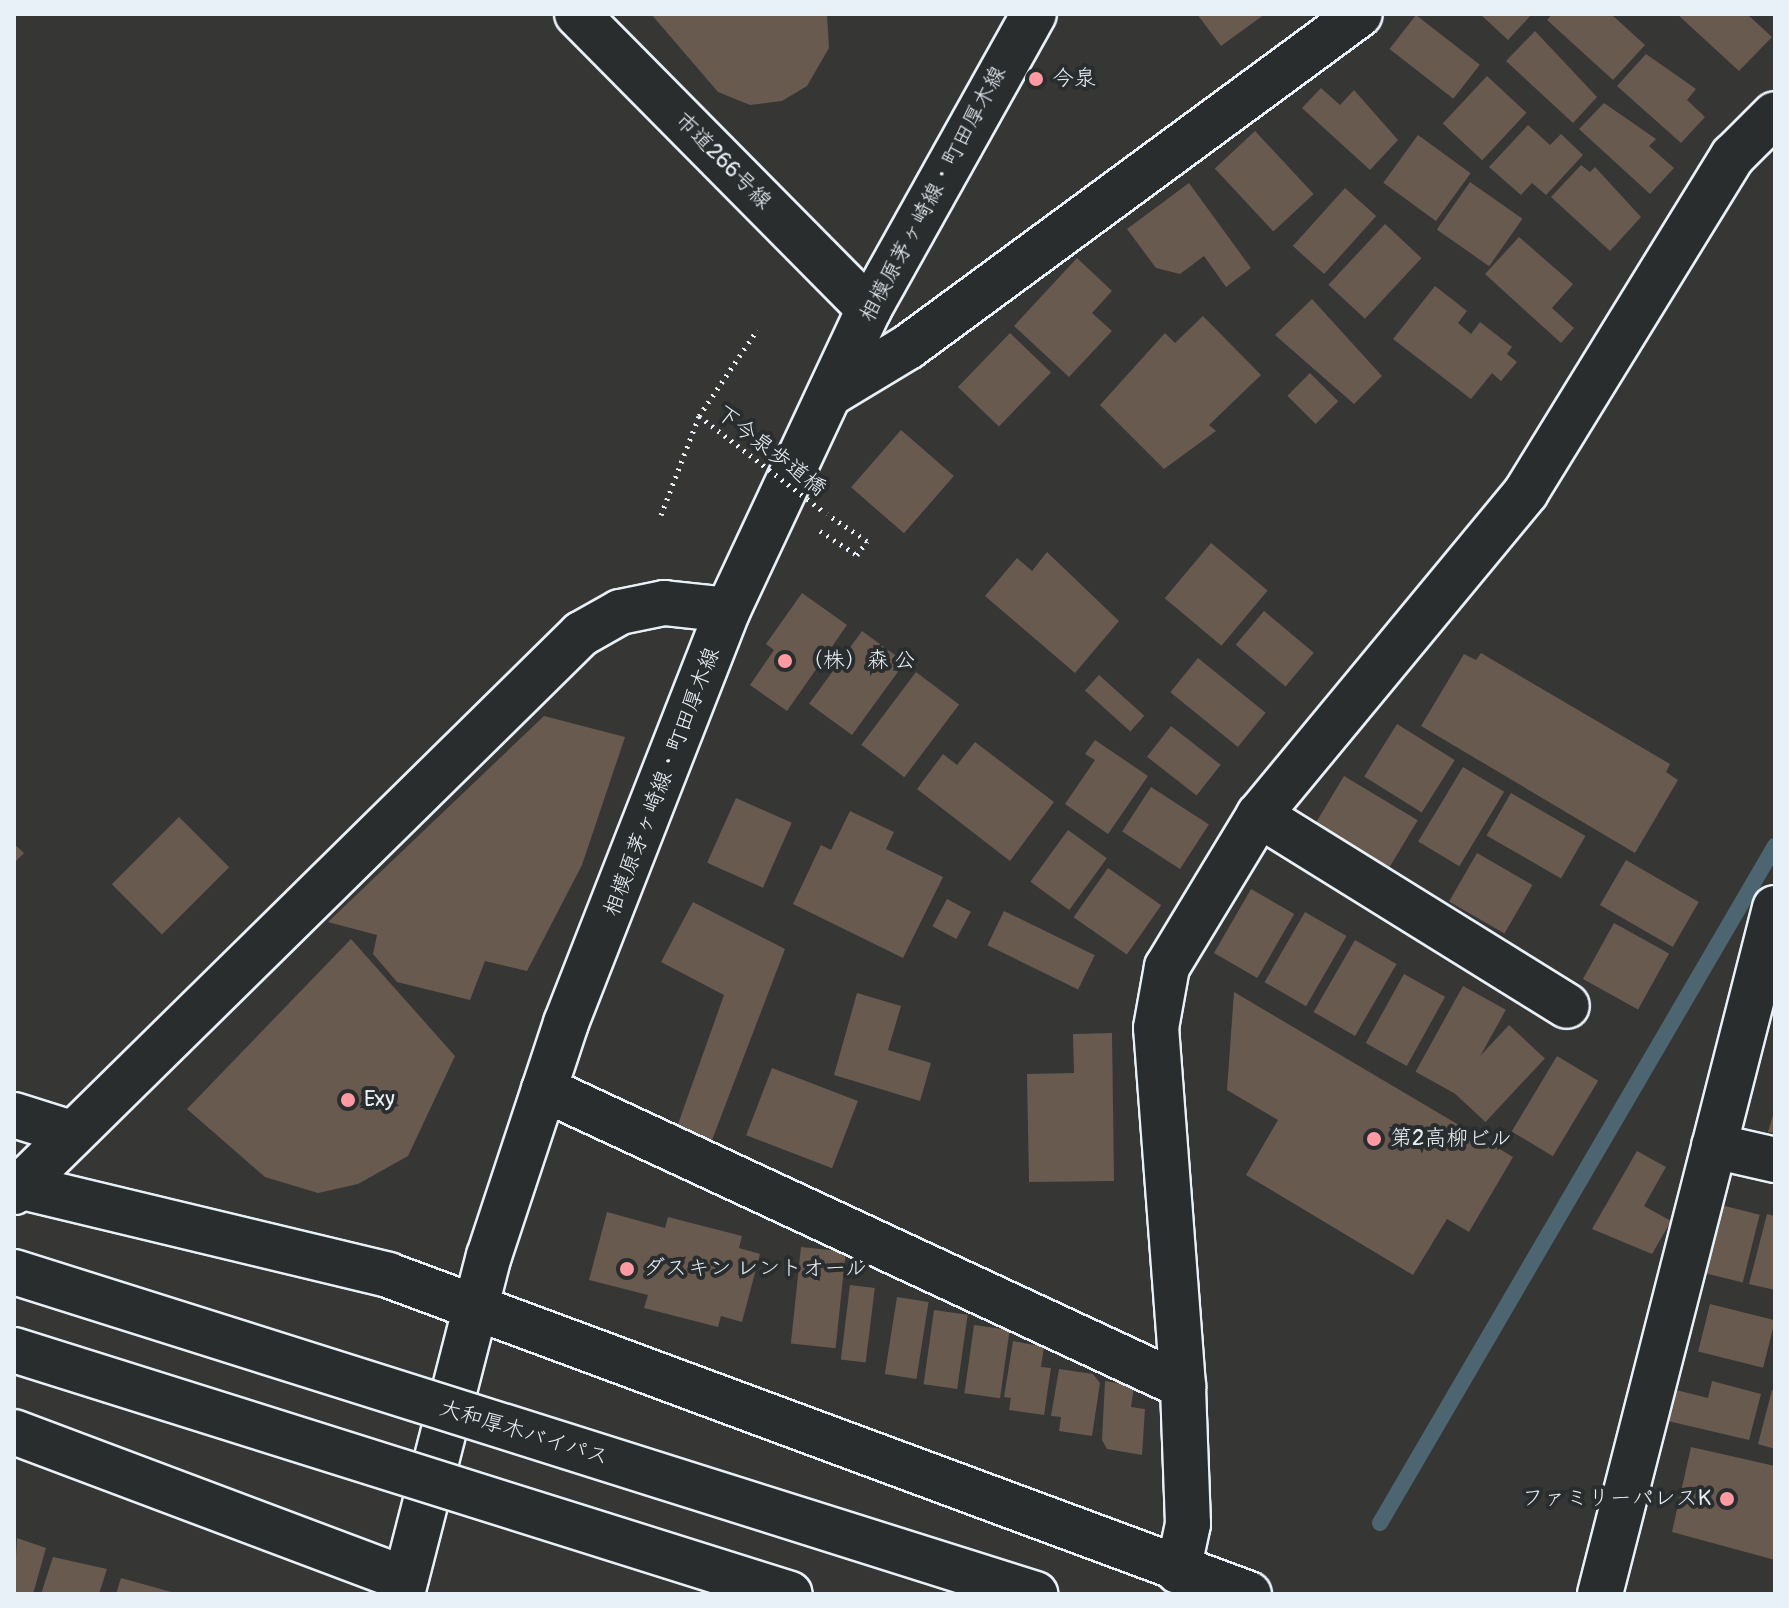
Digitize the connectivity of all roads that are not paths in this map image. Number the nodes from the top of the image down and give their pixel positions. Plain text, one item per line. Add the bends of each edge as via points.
1 (577, 14) edge
2 (1034, 14) edge
3 (1360, 14) edge
4 (1775, 114) edge
5 (869, 309) junction
6 (830, 394) junction
7 (728, 610) junction
8 (1259, 815) junction
9 (1775, 908) edge
10 (1567, 1006) dead end
11 (544, 1089) junction
12 (14, 1115) edge
13 (71, 1133) junction
14 (1714, 1146) junction
15 (1775, 1160) edge
16 (16, 1188) edge
17 (14, 1272) edge
18 (476, 1305) junction
19 (14, 1350) edge
20 (1183, 1386) junction
21 (14, 1432) edge
22 (1178, 1571) junction
23 (404, 1586) edge
24 (790, 1594) edge
25 (1035, 1594) edge
26 (1249, 1594) edge
27 (1600, 1594) edge

1 - 5 main road, 市道266号線
2 - 5 main road, 相模原茅ヶ崎線・町田厚木線
3 - 6 main road via 908,347
4 - 8 main road via 1733,156 1526,492
5 - 6 main road, 相模原茅ヶ崎線・町田厚木線
6 - 7 main road, 相模原茅ヶ崎線・町田厚木線
7 - 11 main road, 相模原茅ヶ崎線・町田厚木線
7 - 13 main road via 664,603 620,612 581,634
8 - 10 main road
8 - 20 main road via 1167,967 1156,1028
9 - 14 main road
11 - 18 main road, 相模原茅ヶ崎線・町田厚木線
11 - 20 main road
12 - 13 main road
13 - 16 main road
14 - 15 main road
14 - 27 main road
16 - 18 main road via 388,1275
17 - 25 main road, 大和厚木バイパス, bridge
18 - 22 main road
18 - 23 main road, 相模原茅ヶ崎線・町田厚木線
19 - 24 main road, bridge
20 - 22 main road via 1188,1524
21 - 23 main road
22 - 26 main road

